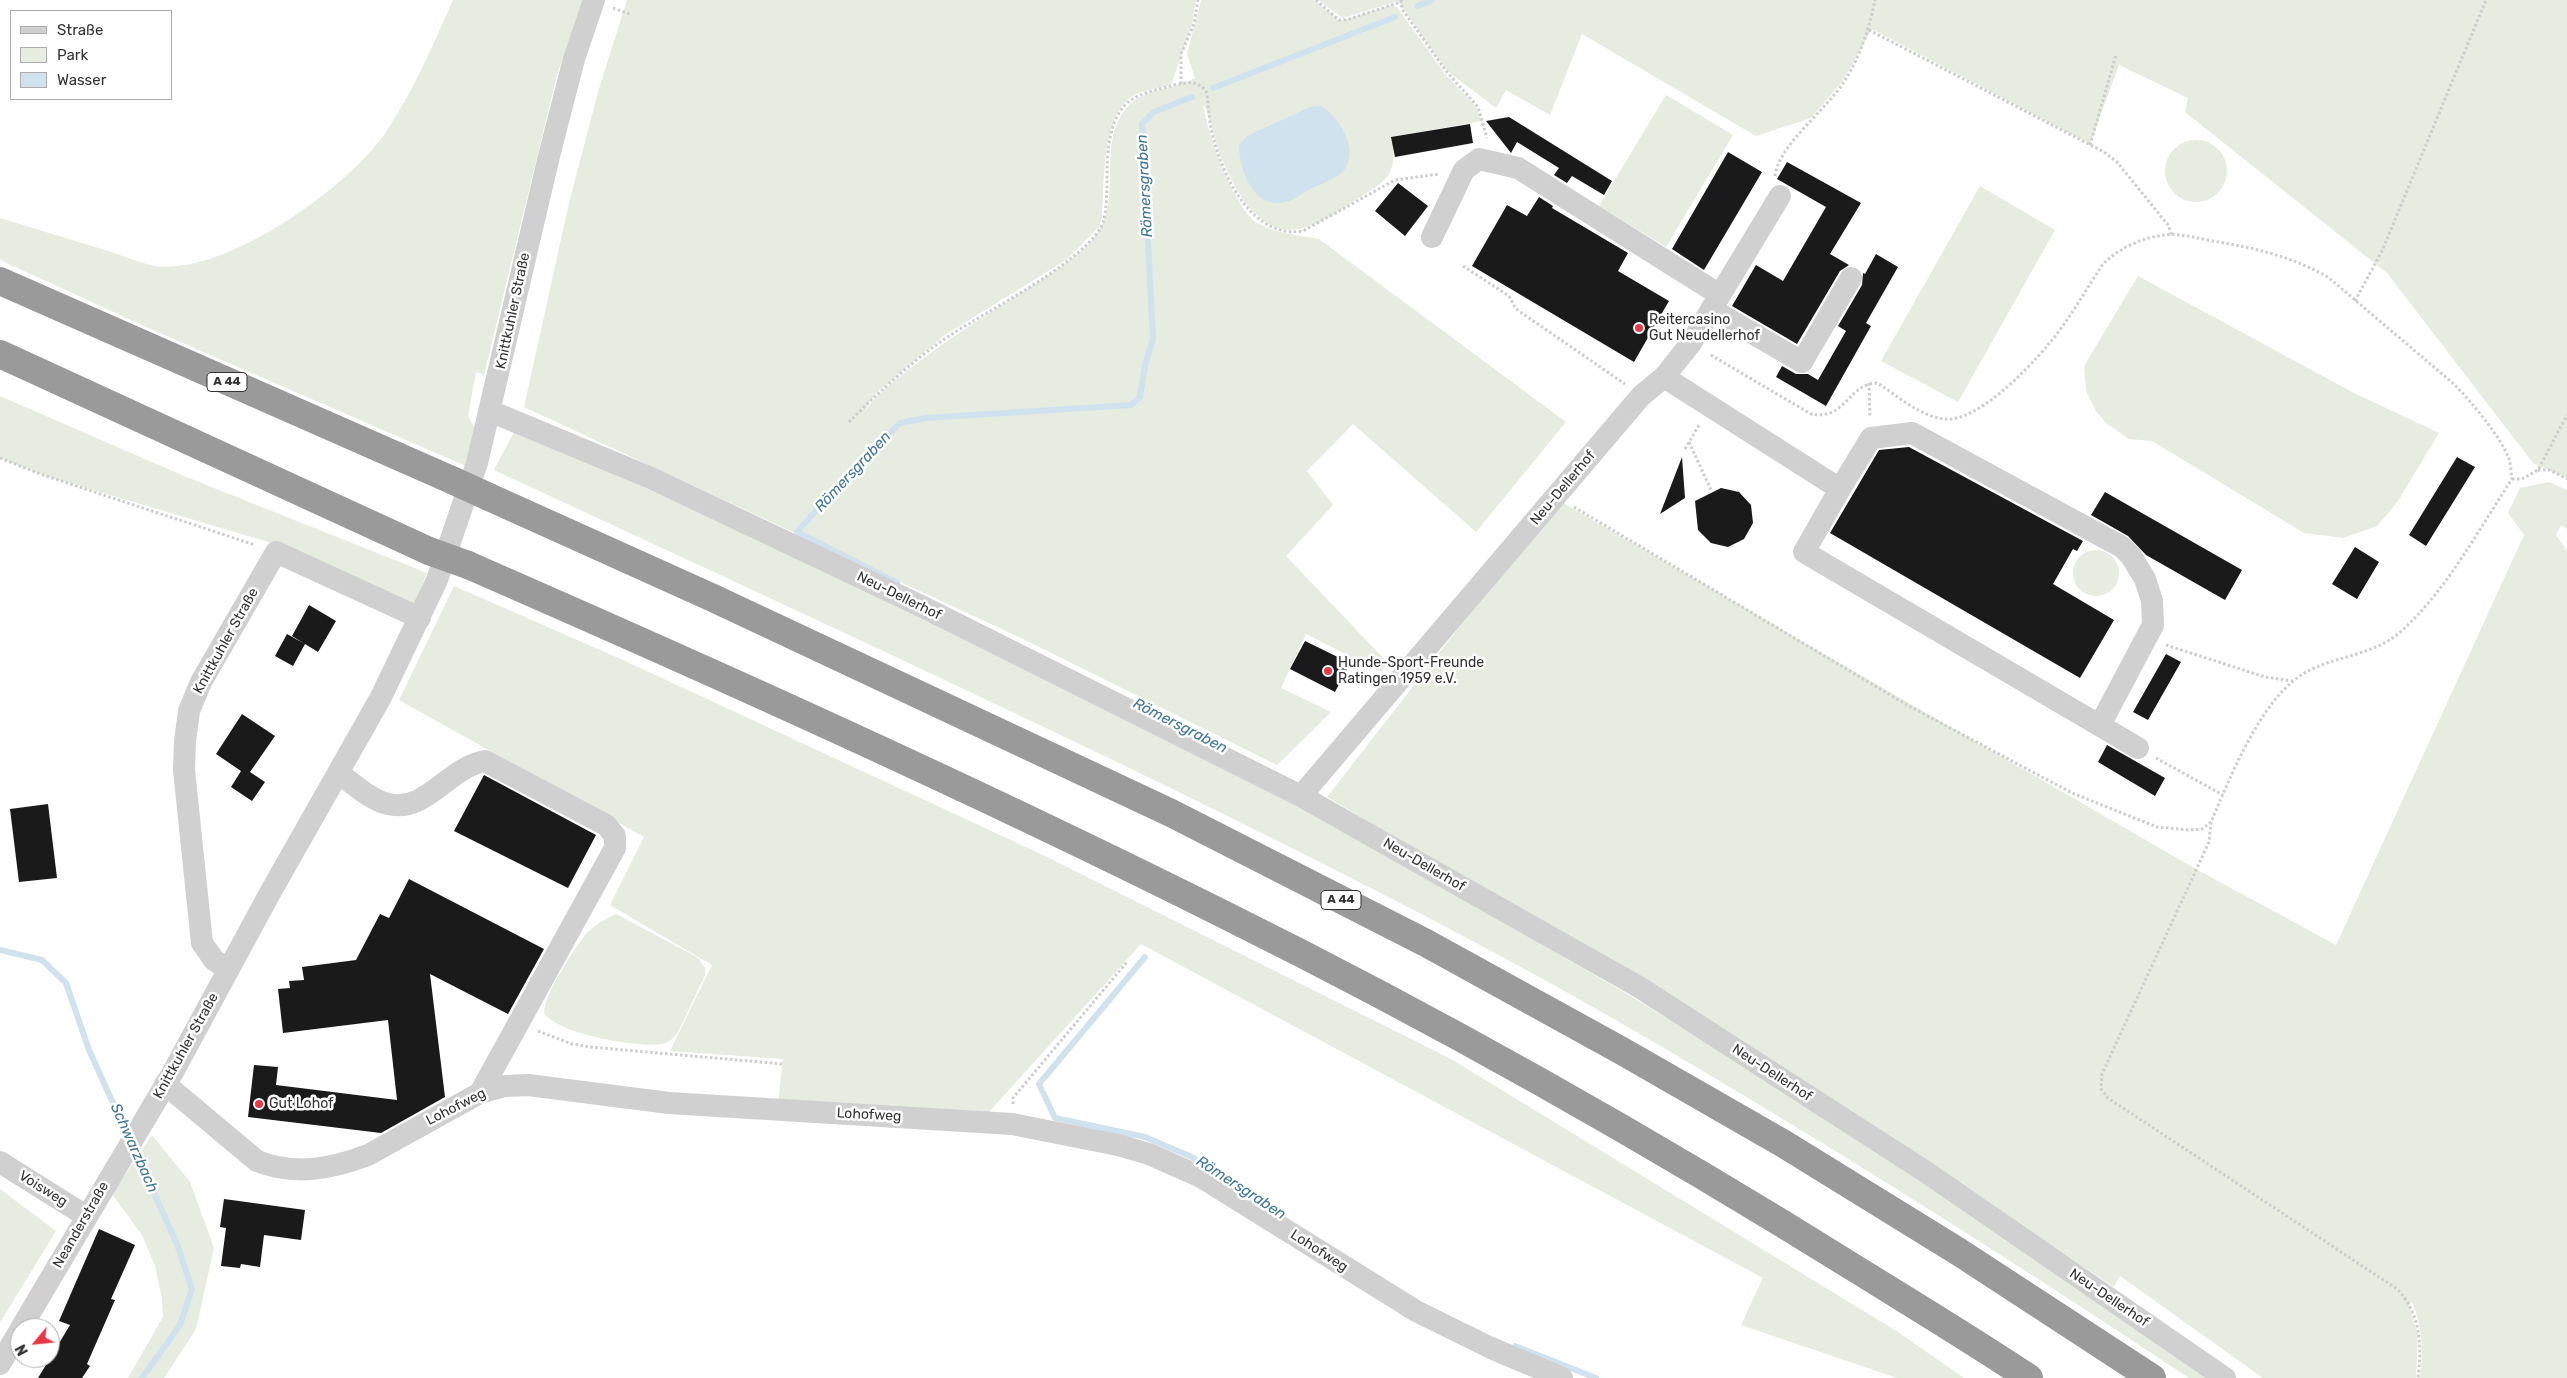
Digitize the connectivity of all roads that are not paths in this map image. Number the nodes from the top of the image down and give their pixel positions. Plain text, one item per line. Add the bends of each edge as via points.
1 (594, 0) edge
2 (1780, 196) road end
3 (1432, 237) dead end
4 (1851, 278) dead end
5 (0, 281) edge
6 (1716, 302) junction
7 (0, 354) edge
8 (1664, 377) junction
9 (490, 411) junction
10 (1840, 489) junction
11 (420, 618) junction
12 (2100, 725) junction
13 (2138, 748) road end
14 (338, 773) junction
15 (1301, 796) junction
16 (228, 969) junction
17 (165, 1084) junction
18 (480, 1093) junction
19 (142, 1124) joint
20 (0, 1162) edge
21 (86, 1216) junction
22 (27, 1318) edge
23 (10, 1347) edge
24 (0, 1364) edge
25 (1562, 1378) edge
26 (2028, 1378) edge
27 (2152, 1378) edge
28 (2225, 1378) edge

1 - 9 street, Knittkuhler Straße via 574,60 549,156
2 - 6 street, Neu-Dellerhof
3 - 6 street via 1464,170 1479,159 1493,161 1518,168
4 - 6 street via 1802,362
5 - 27 highway, A 44, bridge via 713,598 1171,813 1426,943 1622,1050 1784,1144 1959,1252
6 - 8 street, Neu-Dellerhof via 1691,343
7 - 26 highway, bridge via 430,551 811,718 1053,830 1227,916 1531,1076 1755,1206
8 - 10 street
8 - 15 street, Neu-Dellerhof via 1642,396
9 - 11 street, Knittkuhler Straße via 478,463 437,580
9 - 15 street, Neu-Dellerhof via 651,478 921,606
10 - 12 street via 1804,552
10 - 12 street via 1871,438 1912,433 2122,547 2145,579 2152,601 2153,625
11 - 14 street, Knittkuhler Straße
11 - 16 street, Knittkuhler Straße via 276,552 201,682 189,710 185,741 186,804 202,943 214,960
12 - 13 street
14 - 16 street, Knittkuhler Straße
14 - 18 street via 369,795 389,804 415,803 464,767 485,761 606,825 615,836 615,848
15 - 28 street, Neu-Dellerhof via 1640,987 1926,1172
16 - 17 street, Knittkuhler Straße
17 - 18 street, Lohofweg via 256,1162 273,1168 308,1171 368,1155
17 - 19 street, Knittkuhler Straße
18 - 25 street, Lohofweg via 505,1086 528,1085 669,1103 1012,1124 1118,1145 1175,1164 1233,1195 1416,1311
19 - 21 street, Neanderstraße
20 - 21 street, Voisweg
21 - 22 street, Neanderstraße
23 - 24 street, Neanderstraße

